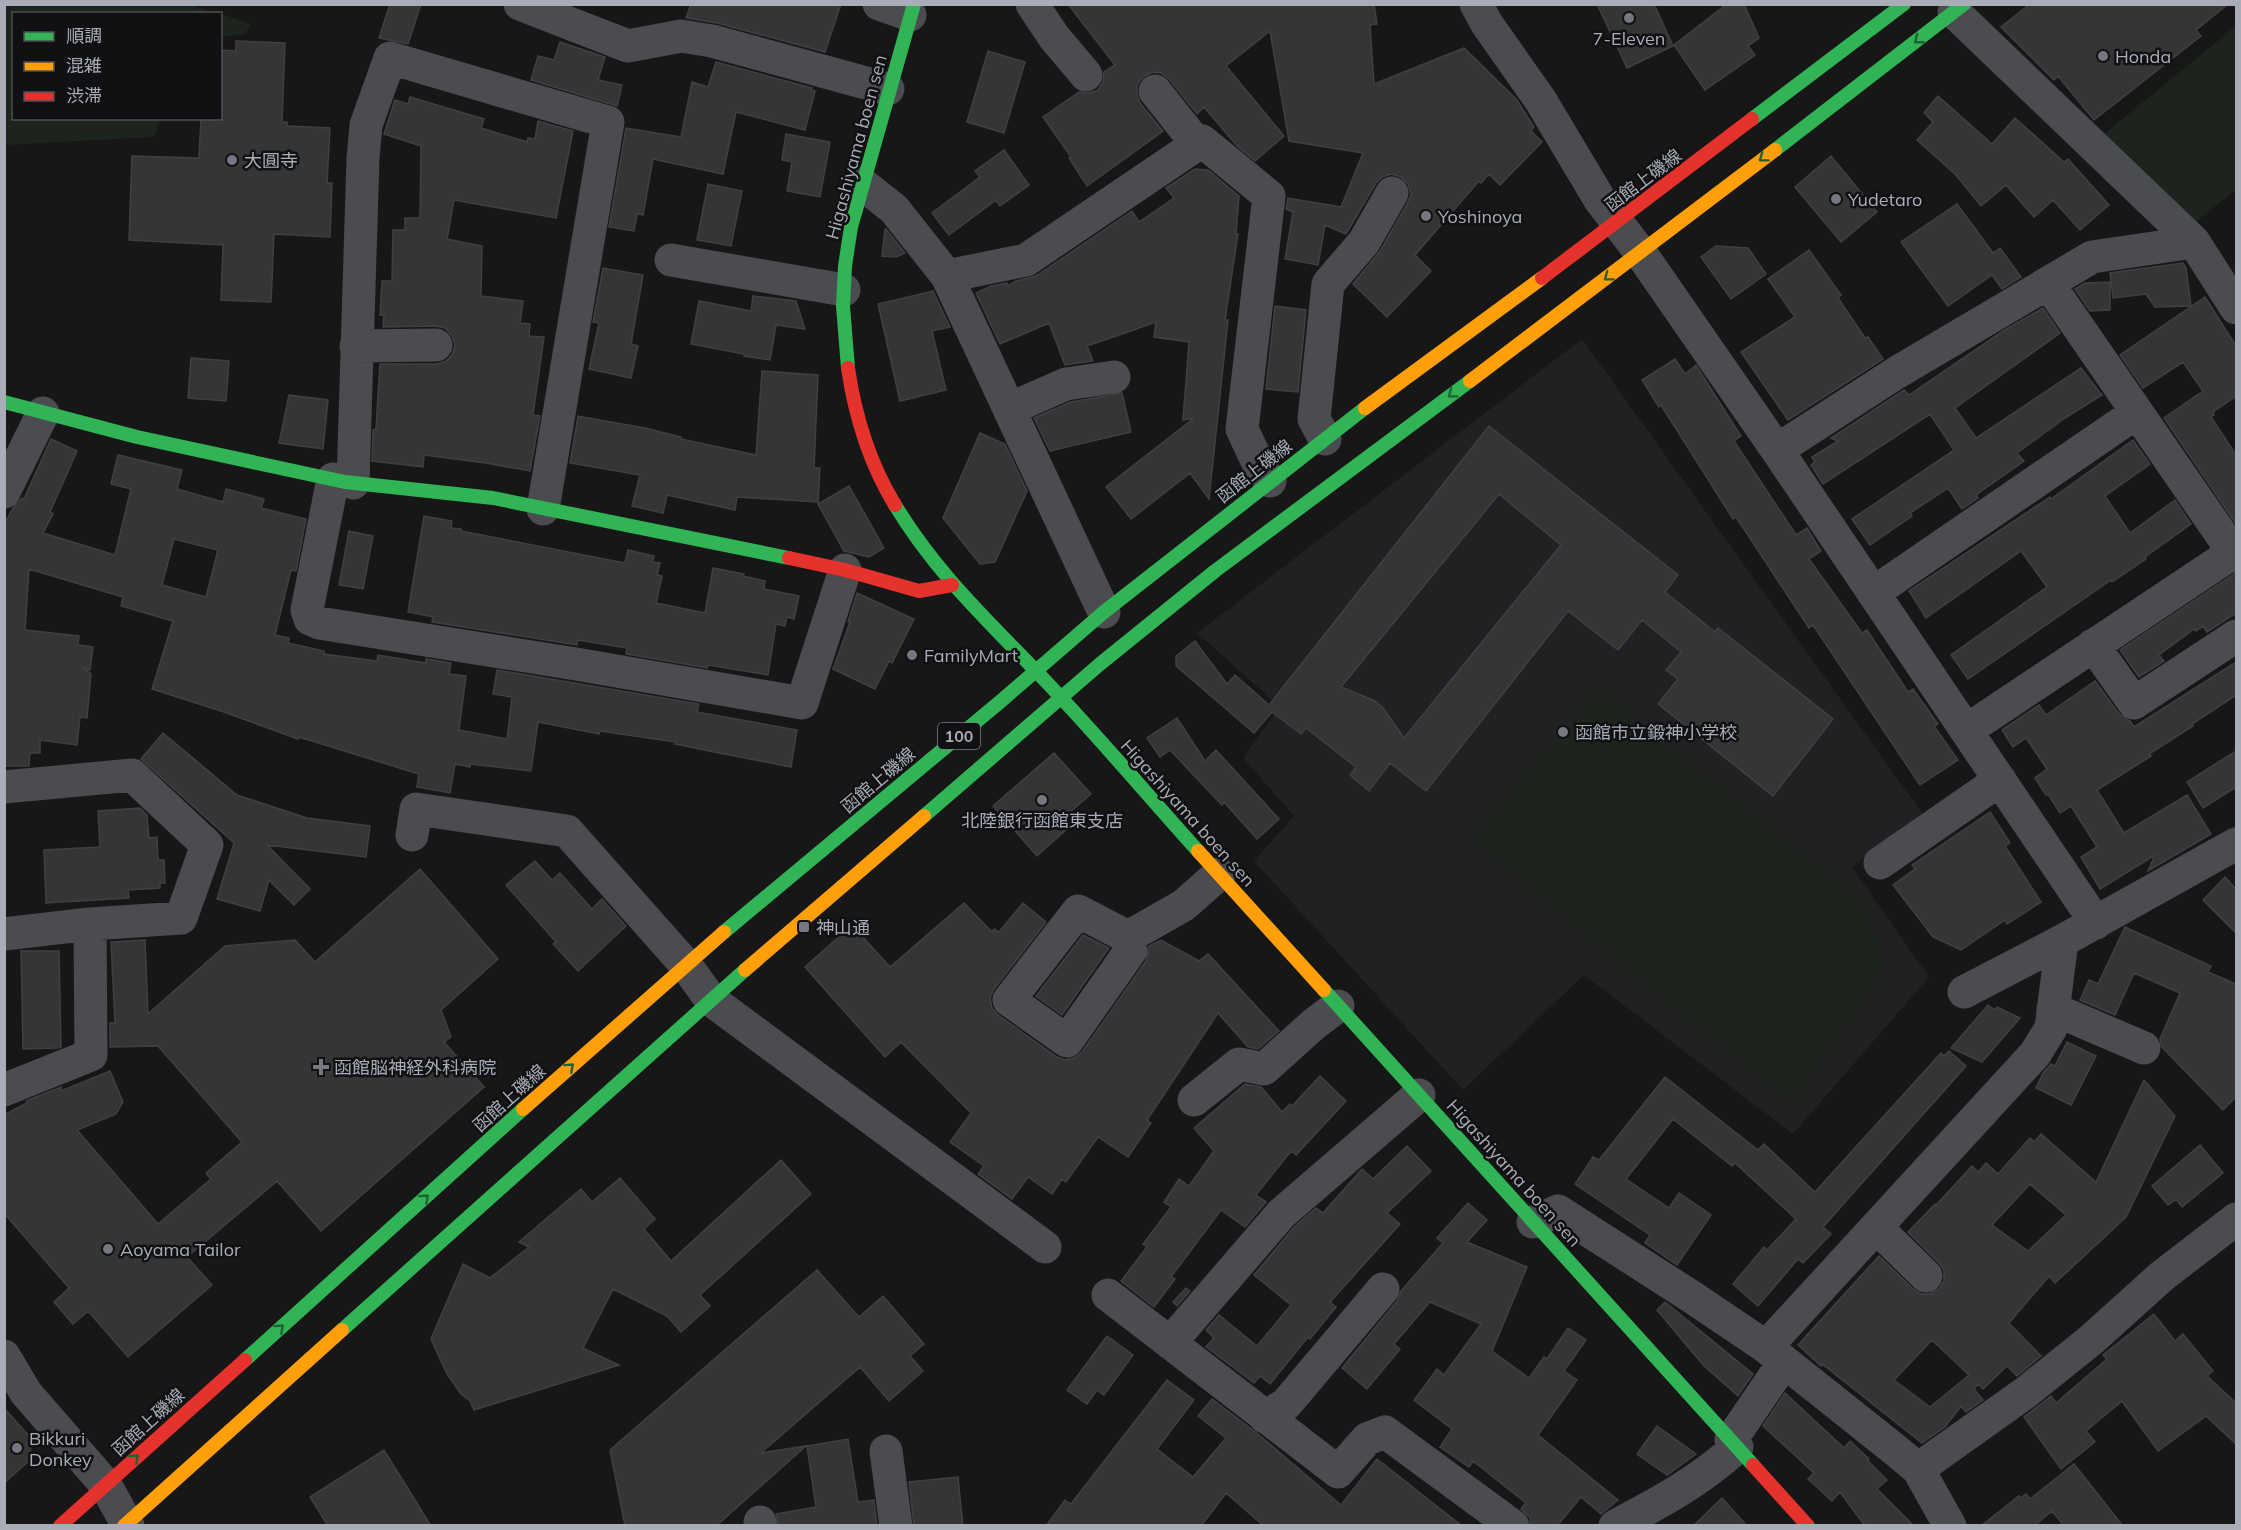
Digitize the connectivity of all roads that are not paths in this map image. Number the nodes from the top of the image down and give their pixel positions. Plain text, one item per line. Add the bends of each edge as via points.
1 (520, 4) edge
2 (879, 4) edge
3 (1032, 4) edge
4 (1476, 4) edge
5 (1904, 4) edge
6 (1959, 8) edge
7 (912, 10) edge
8 (1086, 75) dead end
9 (888, 89) junction
10 (1155, 91) dead end
11 (1197, 144) junction
12 (861, 183) junction
13 (1392, 193) dead end
14 (1618, 222) junction
15 (2194, 242) junction
16 (1640, 252) junction
17 (671, 260) dead end
18 (947, 276) junction
19 (2048, 284) junction
20 (844, 290) junction
21 (2235, 301) edge
22 (436, 345) dead end
23 (356, 346) junction
24 (1114, 377) dead end
25 (4, 402) edge
26 (1009, 409) junction
27 (43, 413) junction
28 (2136, 413) junction
29 (1325, 439) junction
30 (1777, 450) junction
31 (343, 481) junction
32 (1270, 481) junction
33 (4, 492) edge
34 (543, 508) junction
35 (2235, 554) edge
36 (845, 570) junction
37 (952, 585) junction
38 (1874, 593) junction
39 (1104, 612) junction
40 (2236, 636) edge
41 (2093, 645) junction
42 (1036, 671) junction
43 (1060, 698) junction
44 (1967, 729) junction
45 (2001, 780) junction
46 (4, 787) edge
47 (412, 836) dead end
48 (2236, 844) edge
49 (1880, 863) dead end
50 (1219, 874) junction
51 (2096, 922) junction
52 (90, 924) junction
53 (4, 934) edge
54 (1128, 937) dead end
55 (2062, 941) junction
56 (685, 964) junction
57 (1964, 992) dead end
58 (711, 1000) junction
59 (1338, 1006) junction
60 (2054, 1009) junction
61 (2144, 1048) dead end
62 (4, 1090) edge
63 (1419, 1095) junction
64 (1194, 1100) dead end
65 (2236, 1220) edge
66 (1533, 1222) junction
67 (1876, 1227) junction
68 (1045, 1247) dead end
69 (1926, 1276) dead end
70 (1383, 1289) dead end
71 (1108, 1294) dead end
72 (1170, 1343) junction
73 (1775, 1355) junction
74 (4, 1356) edge
75 (1265, 1417) junction
76 (1734, 1443) junction
77 (886, 1451) dead end
78 (1918, 1469) junction
79 (105, 1484) junction
80 (127, 1524) edge
81 (60, 1526) edge
82 (896, 1526) edge
83 (1513, 1526) edge
84 (1615, 1526) edge
85 (1808, 1526) edge
86 (1950, 1526) edge

1 - 9 street via 628,46 681,36 712,41
2 - 7 street
3 - 8 street
4 - 14 street via 1541,101 1600,200
5 - 14 main road, 函館上磯線 / 100
6 - 15 street
6 -> 16 main road, 100
7 - 9 main road, Higashiyama boen sen
9 - 12 main road, Higashiyama boen sen
10 - 11 street
11 - 18 street via 1026,260
11 - 32 street via 1202,141 1269,196 1242,429
12 - 18 street via 894,209
12 - 20 main road, Higashiyama boen sen
13 - 29 street via 1364,242 1328,284 1314,420
14 - 16 street
14 - 29 main road, 函館上磯線 / 100
15 - 19 street via 2092,257
15 - 21 street
16 - 30 street
16 -> 43 main road, 100 via 1215,571
17 - 20 street
18 - 26 street
19 - 28 street
19 - 30 street via 1896,373
20 - 37 main road, Higashiyama boen sen via 847,375 865,439 894,505
22 - 23 street
23 - 31 street
23 - 34 street via 366,125 390,58 608,122
24 - 26 street via 1066,384
25 - 27 main road
26 - 39 street
27 - 31 main road
27 - 33 street
28 - 35 street
28 - 38 street
29 - 32 main road, 函館上磯線 / 100
30 - 38 street
31 - 34 main road via 493,498
31 - 36 street via 307,610 310,619 319,623 576,663 802,704
32 - 39 main road, 函館上磯線 / 100
34 - 36 main road
35 - 41 street
36 - 37 main road via 919,591
37 - 42 main road, Higashiyama boen sen
38 - 44 street
39 - 42 main road, 函館上磯線 / 100
40 - 41 street via 2134,703
41 - 44 street
42 - 43 main road, Higashiyama boen sen
42 - 56 main road, 函館上磯線 / 100
43 - 50 main road, Higashiyama boen sen
43 - 58 main road, 100
44 - 45 street
45 - 49 street
45 - 51 street
46 - 52 street via 132,775 207,845 181,918
47 - 56 street via 416,809 567,831
48 - 51 street
50 - 54 street via 1184,905
50 - 59 main road, Higashiyama boen sen
51 - 55 street
52 - 53 street
52 - 62 street via 91,1055
55 - 57 street
55 - 60 street
56 - 58 street
79 -> 56 main road, 函館上磯線 / 100
58 - 68 street
58 - 80 main road, 100
59 - 63 main road, Higashiyama boen sen
59 - 64 street via 1264,1069 1239,1064
60 - 61 street
60 - 67 street via 2051,1028 2035,1054
63 - 66 main road, Higashiyama boen sen
63 - 72 street via 1281,1214
65 - 78 street via 2162,1276 2025,1393
66 - 73 street via 1558,1211
66 - 76 main road, Higashiyama boen sen
67 - 69 street
67 - 73 street
70 - 75 street via 1286,1404
71 - 72 street
72 - 75 street
73 - 76 street
73 - 78 street
74 - 79 street via 26,1393
75 - 83 street via 1338,1472 1367,1439 1385,1432
76 - 84 street via 1717,1465 1671,1497
76 - 85 main road, Higashiyama boen sen
77 - 82 street
78 - 86 street
79 - 80 street
79 - 81 main road, 函館上磯線 / 100

